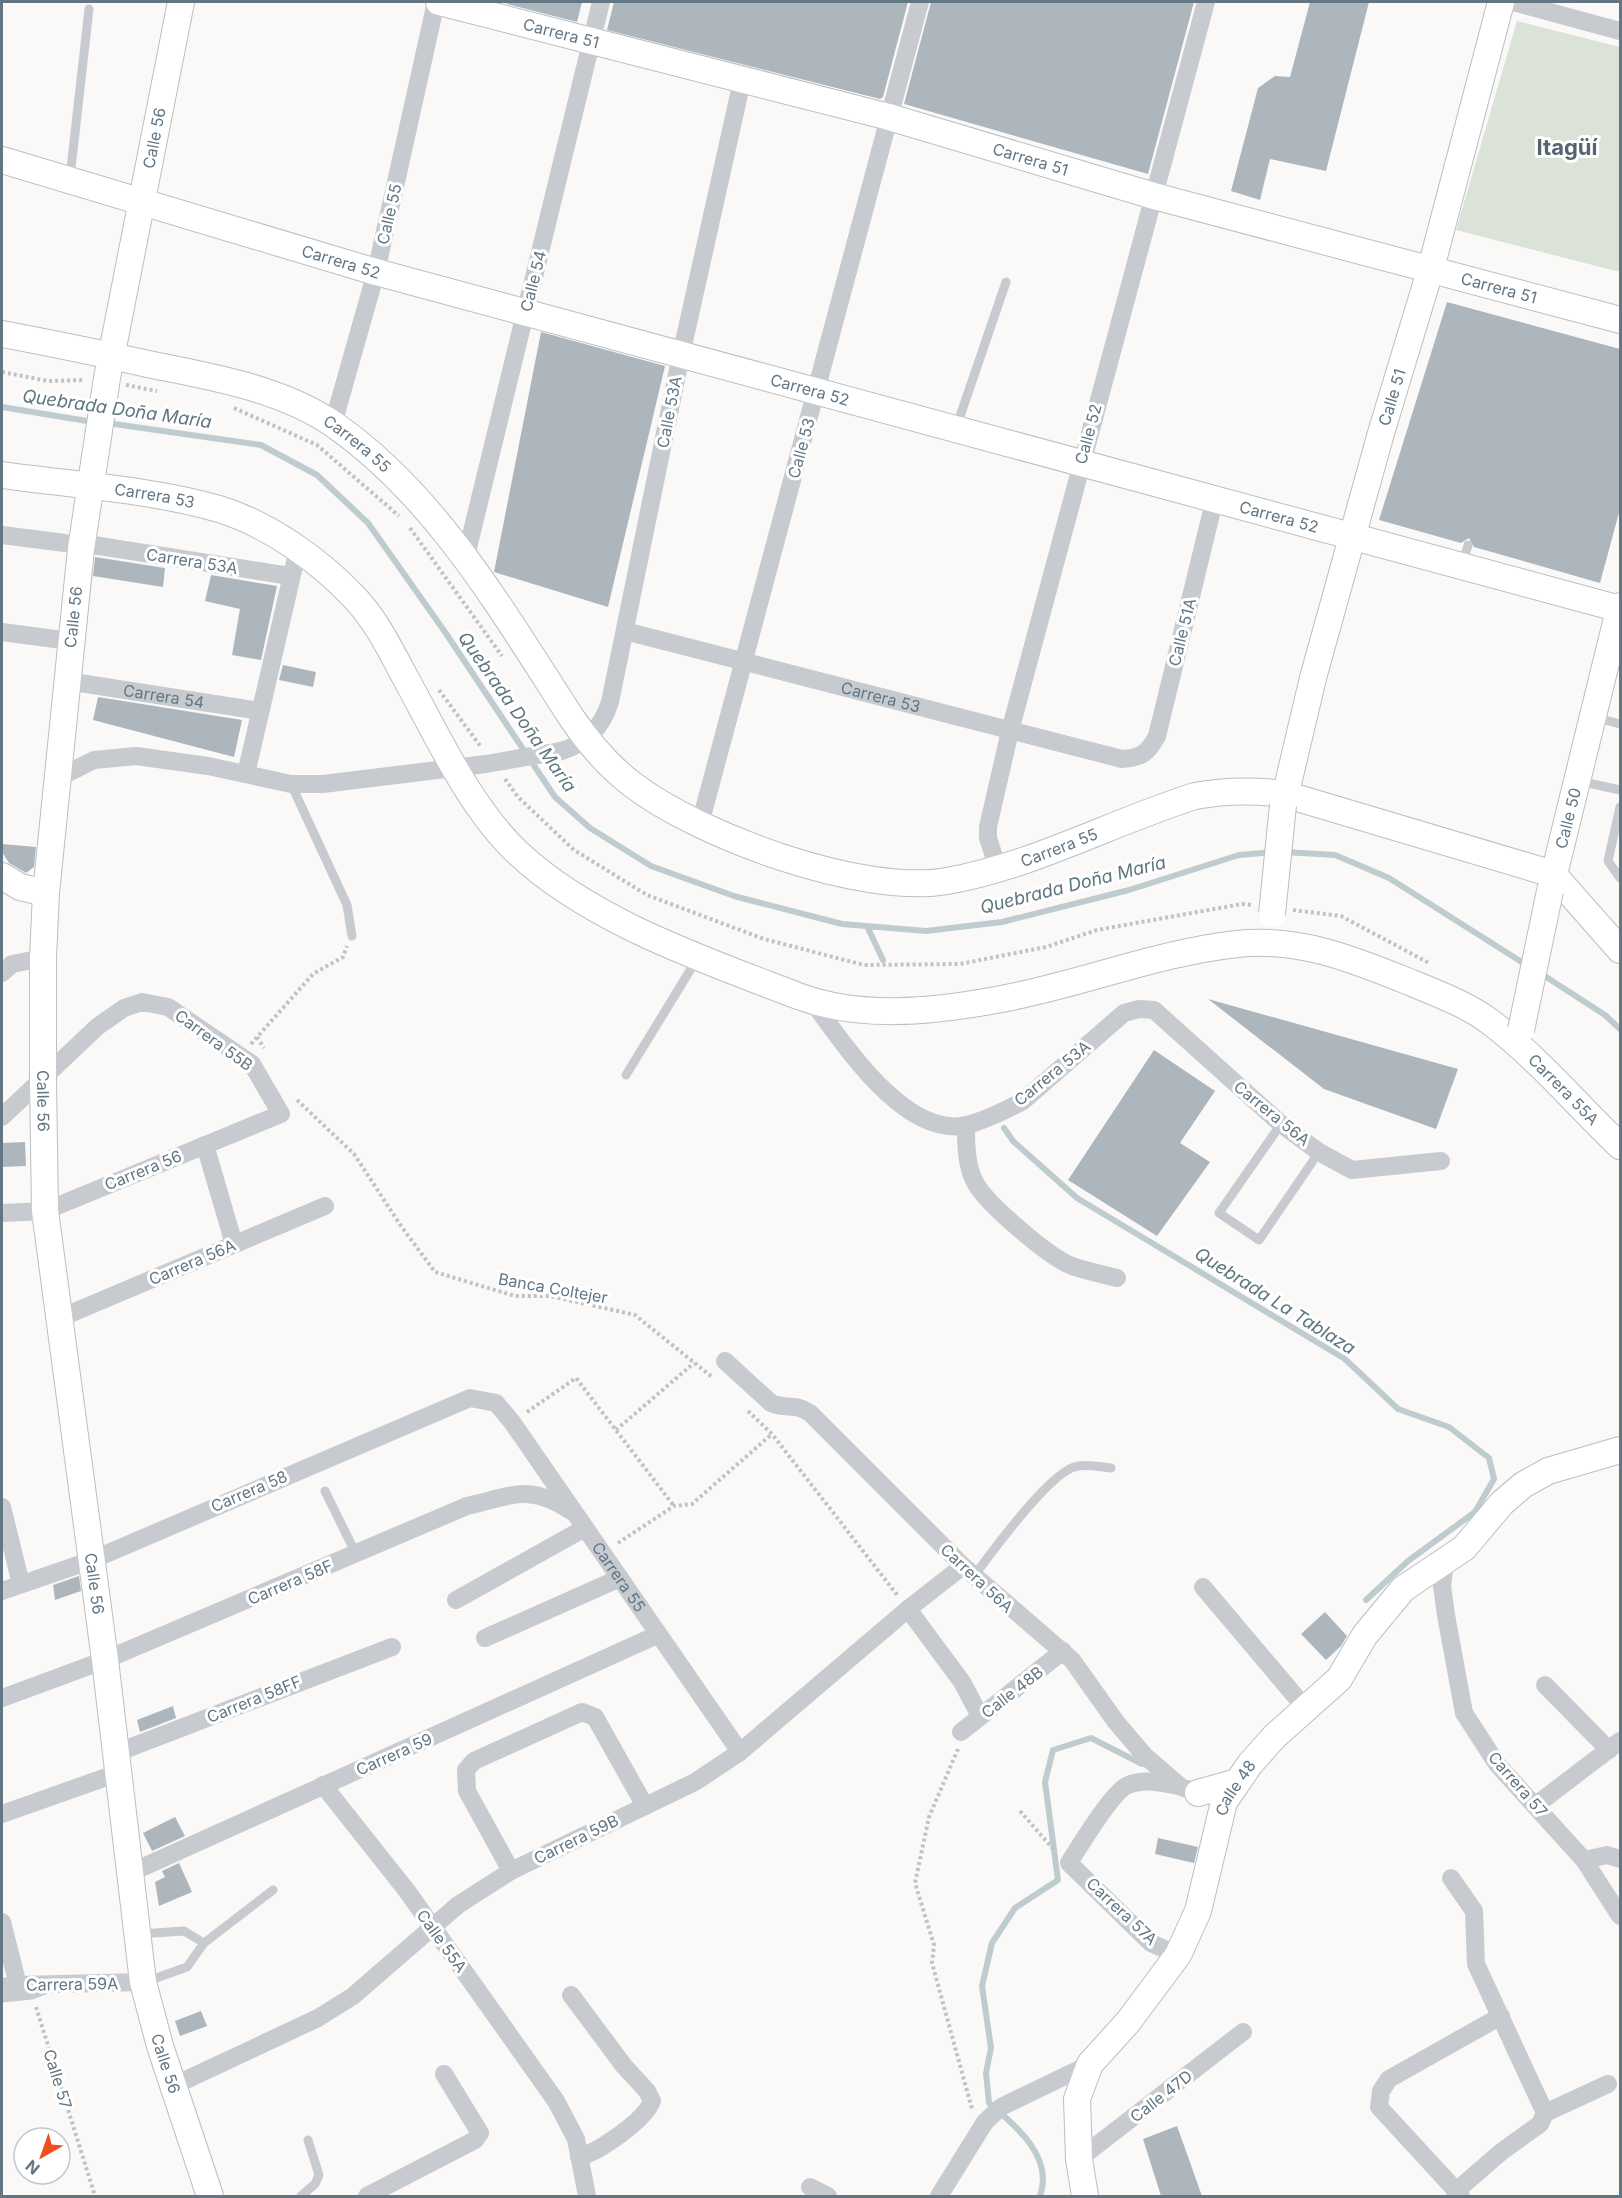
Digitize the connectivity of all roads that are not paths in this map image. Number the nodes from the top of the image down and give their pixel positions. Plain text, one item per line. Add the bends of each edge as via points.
1 (181, 2) edge
2 (438, 2) edge
3 (601, 2) edge
4 (920, 2) edge
5 (1206, 2) edge
6 (1501, 2) edge
7 (1513, 2) edge
8 (89, 9) dead end
9 (1620, 31) edge
10 (592, 41) junction
11 (742, 81) junction
12 (889, 117) junction
13 (2, 160) edge
14 (69, 179) junction
15 (1154, 196) junction
16 (142, 203) junction
17 (1431, 268) junction
18 (376, 272) junction
19 (1006, 282) dead end
20 (526, 312) junction
21 (1620, 320) edge
22 (2, 334) edge
23 (681, 355) junction
24 (108, 376) junction
25 (816, 391) junction
26 (333, 424) junction
27 (956, 428) junction
28 (1080, 462) junction
29 (2, 475) edge
30 (90, 488) junction
31 (1215, 498) junction
32 (2, 535) edge
33 (1354, 536) junction
34 (65, 543) dead end
35 (93, 545) dead end
36 (298, 549) junction
37 (465, 560) junction
38 (291, 576) junction
39 (1620, 608) edge
40 (625, 631) junction
41 (2, 632) edge
42 (70, 641) junction
43 (744, 663) junction
44 (67, 681) junction
45 (260, 711) junction
46 (1593, 716) junction
47 (1620, 724) edge
48 (1010, 730) junction
49 (588, 739) junction
50 (1138, 758) joint
51 (456, 769) junction
52 (246, 774) junction
53 (56, 779) junction
54 (1577, 780) junction
55 (291, 784) junction
56 (1620, 790) edge
57 (1283, 800) junction
58 (1620, 807) edge
59 (700, 824) junction
60 (998, 869) junction
61 (2, 876) edge
62 (1620, 878) edge
63 (1552, 883) junction
64 (46, 893) junction
65 (352, 936) road end
66 (1272, 942) junction
67 (1620, 950) edge
68 (698, 957) junction
69 (43, 958) junction
70 (2, 973) edge
71 (812, 1001) junction
72 (1124, 1013) joint
73 (1519, 1037) junction
74 (626, 1075) dead end
75 (43, 1080) junction
76 (281, 1114) joint
77 (2, 1117) edge
78 (1281, 1124) junction
79 (966, 1125) junction
80 (205, 1145) junction
81 (1620, 1146) edge
82 (1319, 1152) junction
83 (1441, 1161) dead end
84 (325, 1206) dead end
85 (45, 1211) junction
86 (2, 1213) edge
87 (234, 1244) junction
88 (1117, 1278) dead end
89 (60, 1318) junction
90 (725, 1361) dead end
91 (496, 1403) joint
92 (1620, 1450) edge
93 (1111, 1468) dead end
94 (325, 1491) dead end
95 (2, 1507) edge
96 (581, 1522) junction
97 (356, 1554) junction
98 (92, 1560) junction
99 (1445, 1564) junction
100 (969, 1571) junction
101 (620, 1578) junction
102 (21, 1584) junction
103 (1203, 1587) dead end
104 (2, 1591) edge
105 (456, 1600) dead end
106 (908, 1608) junction
107 (657, 1635) junction
108 (484, 1638) dead end
109 (392, 1647) dead end
110 (1063, 1652) junction
111 (105, 1660) junction
112 (1545, 1685) dead end
113 (2, 1698) edge
114 (1306, 1710) junction
115 (1615, 1745) edge
116 (740, 1752) junction
117 (117, 1763) junction
118 (323, 1785) junction
119 (1189, 1790) junction
120 (1230, 1792) junction
121 (1536, 1805) junction
122 (645, 1806) junction
123 (2, 1814) edge
124 (1620, 1859) edge
125 (1584, 1860) junction
126 (512, 1871) junction
127 (130, 1873) junction
128 (1451, 1878) dead end
129 (273, 1890) dead end
130 (1620, 1917) edge
131 (2, 1922) edge
132 (433, 1928) junction
133 (137, 1934) junction
134 (204, 1943) junction
135 (1178, 1955) junction
136 (143, 1982) junction
137 (17, 1989) edge
138 (572, 1995) dead end
139 (2, 1998) edge
140 (1501, 2016) junction
141 (1243, 2032) dead end
142 (1090, 2064) junction
143 (444, 2074) dead end
144 (1608, 2084) dead end
145 (173, 2086) junction
146 (1545, 2113) junction
147 (308, 2140) dead end
148 (579, 2157) junction
149 (1079, 2159) junction
150 (810, 2187) dead end
151 (1458, 2194) edge
152 (210, 2196) edge
153 (301, 2196) edge
154 (367, 2196) edge
155 (587, 2196) edge
156 (828, 2196) edge
157 (939, 2196) edge
158 (1085, 2196) edge

1 - 16 street, Calle 56
2 - 10 street, Carrera 51
2 - 18 street, Calle 55
3 - 10 street, Calle 54
4 - 12 street, Calle 53
5 - 15 street, Calle 52
6 - 17 street, Calle 51
7 - 9 street
8 - 14 lane
10 - 11 street, Carrera 51
10 - 20 street, Calle 54
11 - 12 street, Carrera 51
11 - 23 street, Calle 53A
12 - 15 street, Carrera 51
12 - 25 street, Calle 53
13 - 14 street, Carrera 52
14 - 16 street, Carrera 52
15 - 17 street, Carrera 51
15 - 28 street, Calle 52
16 - 18 street, Carrera 52
16 - 24 street, Calle 56
17 - 21 street, Carrera 51
17 - 33 street, Calle 51
18 - 20 street, Carrera 52
18 - 26 street, Calle 55
19 - 27 lane
20 - 23 street, Carrera 52
20 - 37 street, Calle 54
22 - 24 street, Carrera 55
23 - 25 street, Carrera 52
23 - 40 street, Calle 53A
24 - 26 street, Carrera 55 via 221,379 278,396
24 - 30 street, Calle 56
25 - 27 street, Carrera 52
25 - 43 street, Calle 53
26 - 37 street, Carrera 55 via 410,492
27 - 28 street, Carrera 52
28 - 31 street, Carrera 52
28 - 48 street, Calle 52
29 - 30 street, Carrera 53
30 - 36 street, Carrera 53 via 221,510
30 - 42 street, Calle 56
31 - 33 street, Carrera 52
31 - 50 street, Calle 51A via 1157,736 1150,750
32 - 34 street
33 - 39 street, Carrera 52 via 1465,555
33 - 57 street, Calle 51
35 - 38 street, Carrera 53A
36 - 38 street
36 - 51 street, Carrera 53 via 356,599 382,634
37 - 49 street, Carrera 55
38 - 45 street
39 - 46 street, Calle 50
40 - 43 street, Carrera 53
40 - 49 street, Calle 53A via 606,716
41 - 42 street
42 - 44 street, Calle 56
43 - 48 street, Carrera 53
43 - 59 street, Calle 53
44 - 45 street, Carrera 54
44 - 53 street, Calle 56
45 - 52 street
46 - 47 lane
46 - 54 street, Calle 50
48 - 50 street, Carrera 53 via 1122,759
48 - 60 street, Calle 52 via 987,838
49 - 51 street, bridge via 561,751
49 - 59 street, Carrera 55 via 631,783 663,806
51 - 55 street
51 - 68 street, Carrera 53 via 513,848 545,877 582,901
52 - 53 street via 135,756 94,760
52 - 55 street
53 - 64 street, Calle 56
54 - 56 lane
54 - 63 street, Calle 50
55 - 65 lane via 347,905
57 - 60 street, Carrera 55 via 1223,791 1195,796
57 - 63 street, Carrera 55
57 - 66 street, Calle 51, bridge via 1271,910
58 - 62 lane via 1608,861
59 - 60 street, Carrera 55 via 823,870 866,880 944,882
61 - 64 street via 20,887
63 - 67 street
63 - 73 street, Calle 50, bridge
64 - 69 street, Calle 56
66 - 71 street, Carrera 55A via 1236,944 1161,958 1033,994 965,1006 883,1012
66 - 73 street, Carrera 55A via 1338,954 1378,969 1457,1003
68 - 71 street, Carrera 53
68 - 74 lane
69 - 70 street via 12,964
69 - 75 street, Calle 56
71 - 79 street, Carrera 53A via 885,1094 928,1122
72 - 78 street, Carrera 56A via 1154,1010
72 - 79 street, Carrera 53A via 1023,1101
73 - 81 street, Carrera 55A
75 - 76 street, Carrera 55B via 98,1027 124,1008 142,1002 168,1007 252,1064
75 - 77 street, Carrera 55B
75 - 85 street, Calle 56
76 - 80 street, Carrera 56
78 - 82 street, Carrera 56A
78 - 82 lane via 1219,1213 1259,1240
79 - 88 street via 967,1157 976,1185 1009,1219 1070,1265
80 - 85 street, Carrera 56
80 - 87 street
82 - 83 street, Carrera 56A via 1352,1170
84 - 87 street, Carrera 56A
85 - 86 street, Carrera 56
85 - 89 street, Calle 56
87 - 89 street, Carrera 56A
89 - 98 street, Calle 56
90 - 100 street, Carrera 56A via 771,1403 798,1405 810,1413
91 - 96 street, Carrera 55
91 - 98 street, Carrera 58 via 470,1398
92 - 99 street, Calle 48 via 1548,1471 1523,1485
93 - 100 lane via 1077,1466 1065,1472
94 - 97 lane
95 - 102 street
96 - 97 street, Carrera 58F via 552,1499 528,1493 467,1506
96 - 101 street, Carrera 55
96 - 105 street
97 - 111 street, Carrera 58F
98 - 102 street, Carrera 58
98 - 111 street, Calle 56
99 - 114 street, Calle 48 via 1403,1589 1365,1635 1339,1679
99 - 121 street, Carrera 57 via 1442,1586 1464,1713 1497,1764
100 - 106 street, Carrera 59B
100 - 110 street, Carrera 56A
101 - 107 street, Carrera 55
101 - 108 street
102 - 104 street, Carrera 58
103 - 114 street
106 - 110 street, Calle 48B via 962,1682 970,1725
106 - 116 street, Carrera 59B
107 - 116 street, Carrera 55
107 - 118 street, Carrera 59
109 - 117 street, Carrera 58FF
110 - 119 street, Carrera 56A via 1145,1756
111 - 113 street, Carrera 58F
111 - 117 street, Calle 56
112 - 115 street
114 - 120 street, Calle 48 via 1275,1736
115 - 121 street
116 - 122 street, Carrera 59B via 695,1782
117 - 123 street, Carrera 58FF
117 - 127 street, Calle 56
118 - 127 street, Carrera 59
118 - 132 street, Calle 55A
119 - 120 street
119 - 135 street, Carrera 57A via 1145,1781 1126,1786 1069,1863 1151,1943
120 - 135 street, Calle 48 via 1198,1911
121 - 125 street, Carrera 57
122 - 126 street, Carrera 59B
122 - 126 street via 595,1717 582,1712 474,1761 466,1770 467,1791
124 - 125 street via 1607,1856
125 - 130 street, Carrera 57
126 - 132 street, Carrera 59B via 458,1905
127 - 133 street, Calle 56
128 - 140 street via 1474,1911 1476,1964
129 - 134 lane
131 - 137 street
132 - 145 street, Carrera 59B via 353,1996 318,2018
132 - 148 street, Calle 55A via 556,2101 576,2139
133 - 134 lane via 184,1931
133 - 136 street, Calle 56
134 - 136 lane via 187,1967
135 - 142 street, Calle 48
136 - 137 street, Carrera 59A
136 - 145 street, Calle 56
137 - 139 lane
138 - 148 street via 652,2101 629,2127
140 - 146 street
140 - 151 street via 1389,2079 1381,2091 1379,2107
141 - 149 street, Calle 47D
142 - 149 street via 1077,2099
142 - 157 street, Calle 48 via 1001,2107 983,2126
143 - 154 street via 480,2133 475,2140
144 - 146 street
145 - 152 street, Calle 56
146 - 151 street via 1540,2124 1501,2152
147 - 153 lane via 319,2175
148 - 155 street, Calle 55A
149 - 158 street
150 - 156 street

